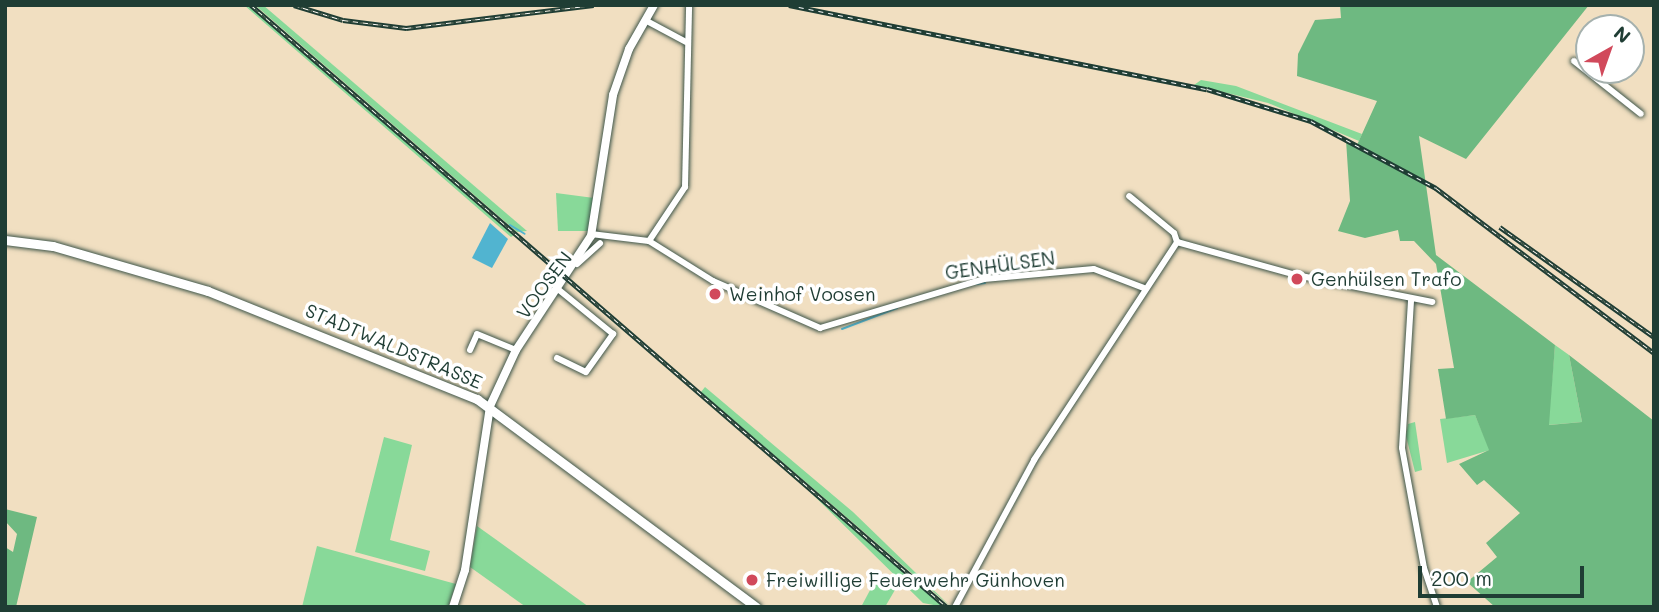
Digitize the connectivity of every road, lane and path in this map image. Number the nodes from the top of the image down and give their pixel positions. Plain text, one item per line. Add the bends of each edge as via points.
1 (654, 5) edge
2 (689, 5) edge
3 (645, 20) junction
4 (686, 42) junction
5 (1574, 61) dead end
6 (1642, 114) dead end
7 (1129, 196) dead end
8 (590, 238) junction
9 (610, 239) junction
10 (5, 240) edge
11 (649, 241) junction
12 (1177, 242) junction
13 (600, 243) junction
14 (577, 264) junction
15 (1144, 288) junction
16 (559, 289) junction
17 (1411, 301) junction
18 (1432, 302) dead end
19 (470, 350) dead end
20 (516, 350) junction
21 (557, 358) dead end
22 (490, 406) junction
23 (453, 607) edge
24 (756, 607) edge
25 (955, 607) edge
26 (1437, 607) edge

1 - 3 street
2 - 4 street
3 - 4 street
3 - 8 street via 613,95
4 - 11 street via 685,187
5 - 6 street
7 - 12 street via 1174,233
8 - 9 street
8 - 13 street
8 - 14 street
9 - 11 street
9 - 13 street
10 - 22 main road, STADTWALDSTRASSE via 53,246 208,290
11 - 15 street, GENHÜLSEN via 713,281 820,328 984,279 1094,269
12 - 15 street
12 - 17 street
13 - 14 street, VOOSEN
14 - 16 street, VOOSEN
15 - 25 street via 1034,460
16 - 20 street, VOOSEN
16 - 21 street via 613,334 586,372
17 - 18 street
17 - 26 street via 1402,448 1423,567
19 - 20 street via 477,334
20 - 22 street, VOOSEN
22 - 23 street, VOOSEN via 465,570
22 - 24 main road, STADTWALDSTRASSE

